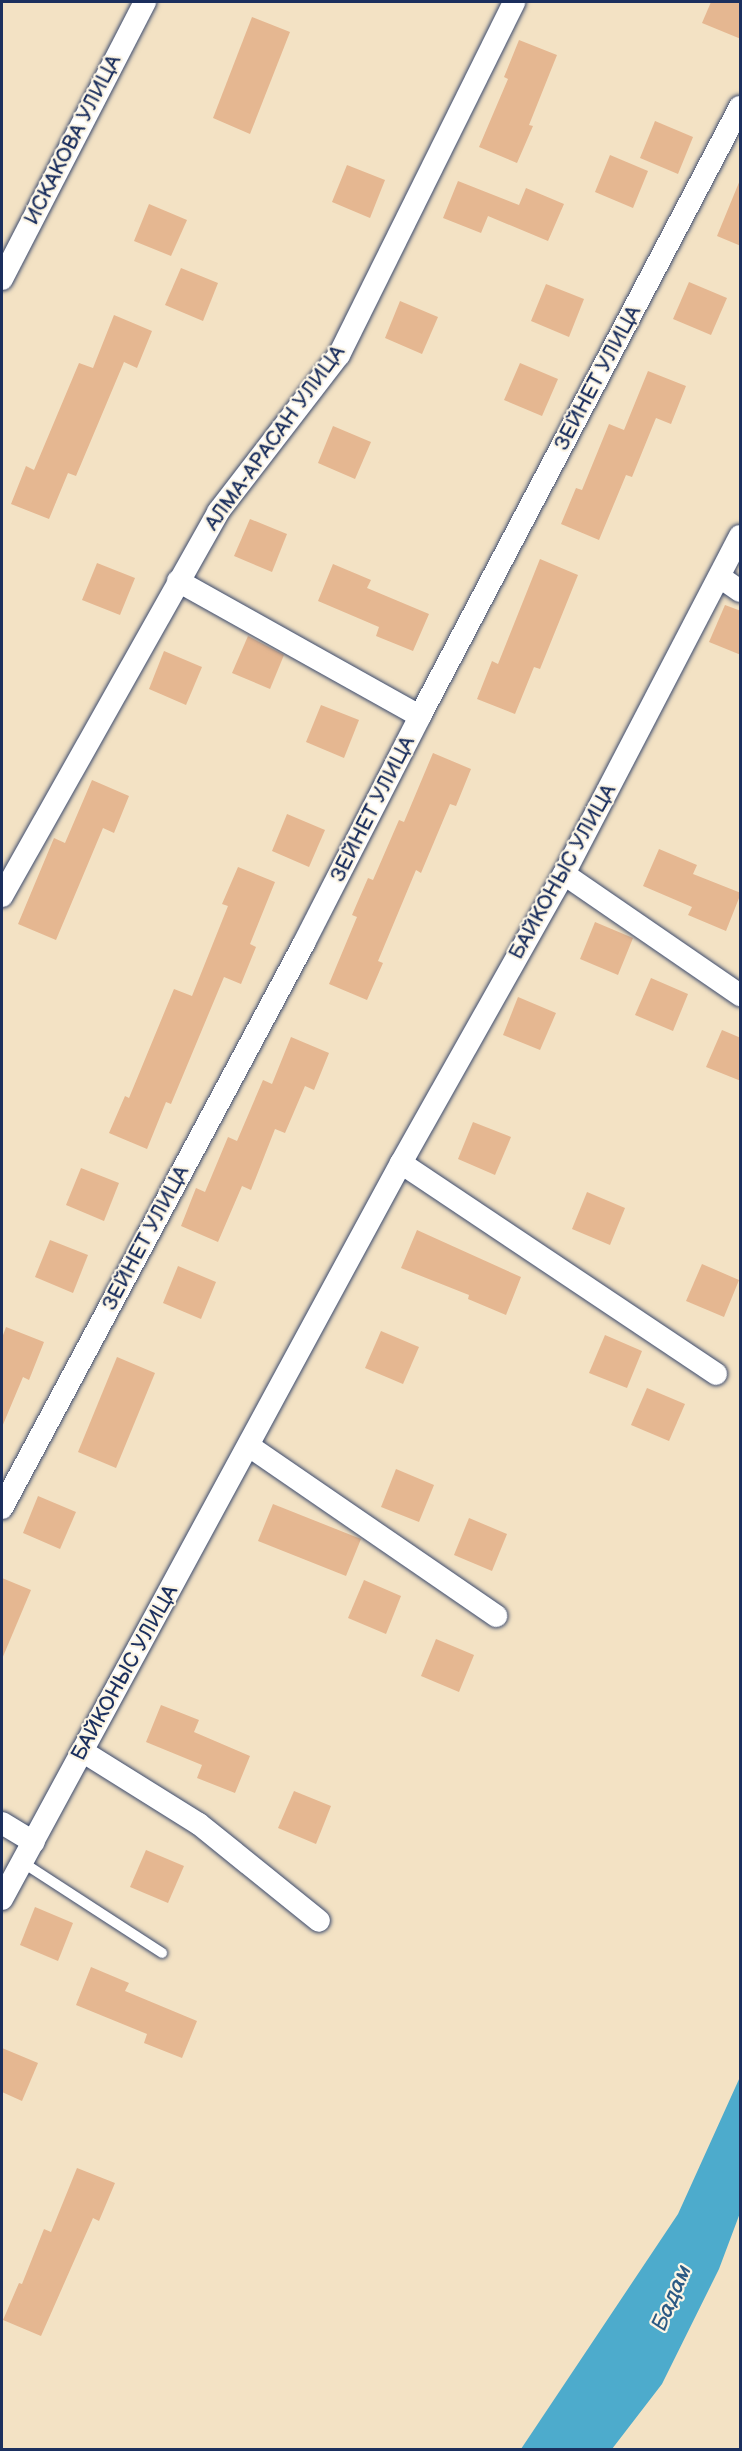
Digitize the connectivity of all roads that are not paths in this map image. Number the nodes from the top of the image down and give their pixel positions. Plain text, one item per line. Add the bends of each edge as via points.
1 (145, 2) edge
2 (514, 2) edge
3 (741, 107) edge
4 (2, 279) edge
5 (741, 536) edge
6 (720, 577) junction
7 (177, 581) junction
8 (741, 591) edge
9 (420, 716) junction
10 (564, 874) junction
11 (2, 896) edge
12 (741, 994) edge
13 (401, 1163) junction
14 (716, 1374) dead end
15 (249, 1446) junction
16 (2, 1508) edge
17 (496, 1616) dead end
18 (82, 1751) junction
19 (2, 1823) edge
20 (34, 1842) junction
21 (22, 1862) junction
22 (2, 1899) edge
23 (319, 1921) dead end
24 (162, 1953) dead end

1 - 4 street, ИСКАКОВА УЛИЦА
2 - 7 street, АЛМА-АРАСАН УЛИЦА via 339,355 218,512
3 - 9 street, ЗЕЙНЕТ УЛИЦА
5 - 6 street, БАЙКОНЫС УЛИЦА
6 - 8 street
6 - 10 street, БАЙКОНЫС УЛИЦА
7 - 9 street
7 - 11 street, АЛМА-АРАСАН УЛИЦА
9 - 16 street, ЗЕЙНЕТ УЛИЦА via 304,943
10 - 12 street
10 - 13 street, БАЙКОНЫС УЛИЦА
13 - 14 street
13 - 15 street, БАЙКОНЫС УЛИЦА
15 - 17 street
15 - 18 street, БАЙКОНЫС УЛИЦА
18 - 20 street, БАЙКОНЫС УЛИЦА
18 - 23 street via 198,1824
19 - 20 street
20 - 21 street, БАЙКОНЫС УЛИЦА
21 - 22 street, БАЙКОНЫС УЛИЦА
21 - 24 lane

